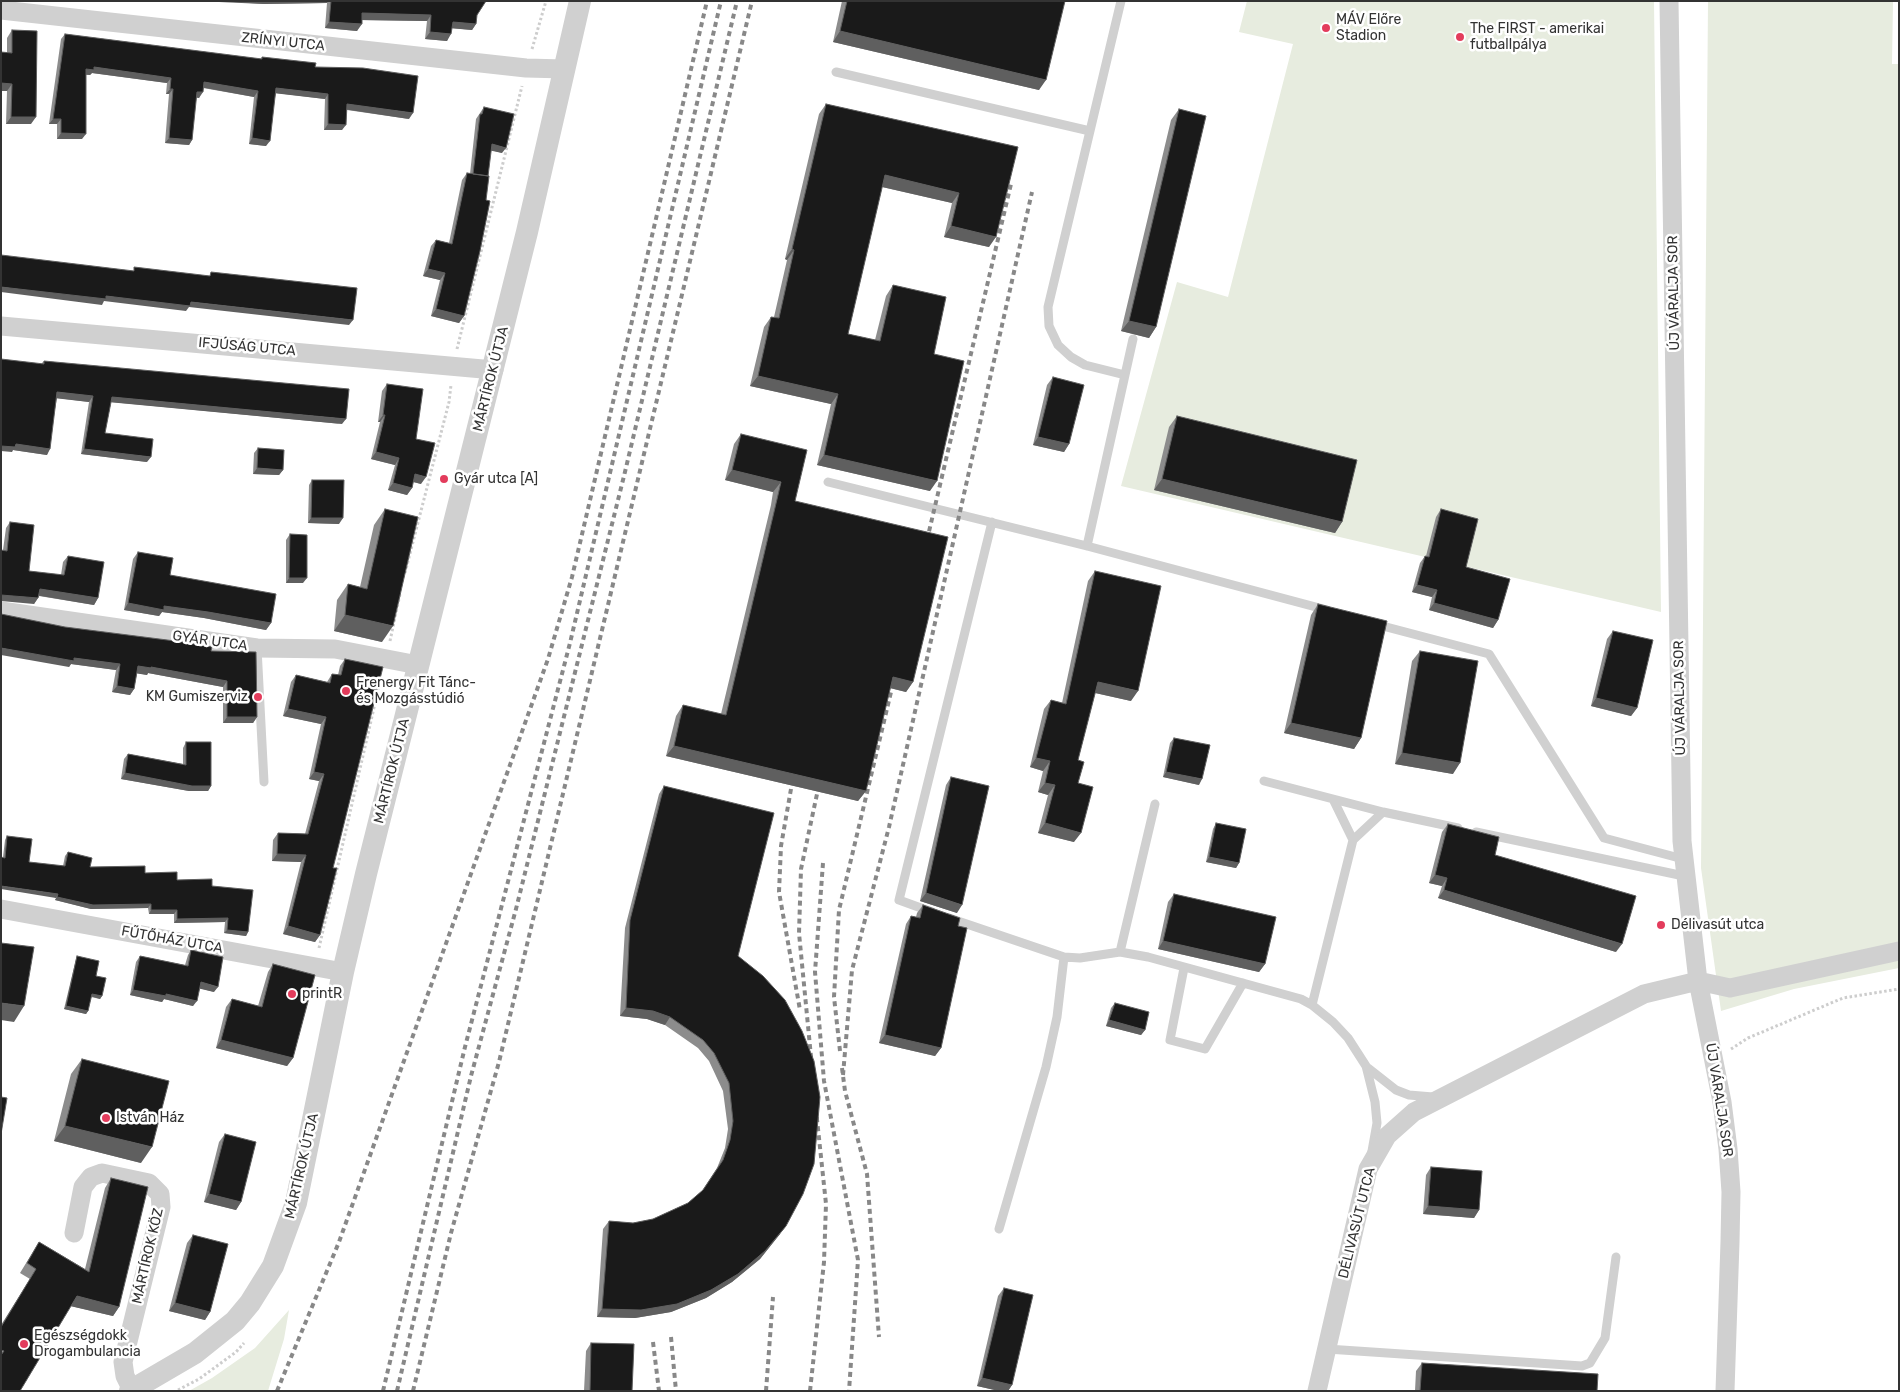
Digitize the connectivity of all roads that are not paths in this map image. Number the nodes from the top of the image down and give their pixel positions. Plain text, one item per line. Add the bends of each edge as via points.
1 (580, 1) edge
2 (1122, 1) edge
3 (1670, 1) edge
4 (1, 10) edge
5 (564, 69) junction
6 (836, 72) dead end
7 (1090, 131) junction
8 (1, 326) edge
9 (1133, 340) edge
10 (494, 370) junction
11 (1125, 375) junction
12 (828, 482) dead end
13 (992, 522) junction
14 (1087, 546) junction
15 (1, 611) edge
16 (1336, 613) edge
17 (1364, 621) edge
18 (257, 648) junction
19 (418, 665) junction
20 (1264, 781) dead end
21 (264, 782) dead end
22 (1333, 799) junction
23 (1155, 804) dead end
24 (1383, 812) junction
25 (1353, 840) junction
26 (1684, 868) junction
27 (1, 909) edge
28 (1120, 952) junction
29 (1899, 952) edge
30 (1064, 957) junction
31 (1184, 968) junction
32 (333, 970) junction
33 (1698, 981) junction
34 (1243, 984) junction
35 (1312, 1004) junction
36 (1366, 1066) junction
37 (1448, 1094) junction
38 (1368, 1169) junction
39 (999, 1229) dead end
40 (74, 1233) dead end
41 (1616, 1257) dead end
42 (1327, 1348) junction
43 (132, 1390) edge
44 (1316, 1391) edge
45 (1725, 1391) edge

1 - 5 street, MÁRTÍROK ÚTJA
2 - 7 lane
3 - 26 street, ÚJ VÁRALJA SOR
4 - 5 street, ZRÍNYI UTCA via 526,68
5 - 10 street, MÁRTÍROK ÚTJA
6 - 7 lane
7 - 11 lane via 1048,307 1050,326 1058,345 1071,357
8 - 10 street, IFJÚSÁG UTCA
9 - 11 lane
10 - 19 street, MÁRTÍROK ÚTJA
11 - 14 lane
12 - 13 lane
13 - 14 lane
13 - 30 lane via 899,900
14 - 16 lane
15 - 18 street, GYÁR UTCA
17 - 26 lane via 1489,654 1604,838
18 - 19 street, GYÁR UTCA via 335,648
18 - 21 lane
19 - 32 street, MÁRTÍROK ÚTJA
20 - 22 lane
22 - 24 lane
22 - 25 lane
23 - 28 lane
24 - 25 lane
24 - 26 lane
25 - 35 lane
26 - 33 street, ÚJ VÁRALJA SOR
27 - 32 street, FŰTŐHÁZ UTCA
28 - 30 lane
28 - 31 lane
29 - 33 street via 1730,988
30 - 39 lane via 1057,1017 1046,1067
31 - 34 lane
31 - 34 lane via 1170,1040 1205,1049
32 - 43 street, MÁRTÍROK ÚTJA via 296,1203 274,1266 250,1303 217,1336 173,1367
33 - 37 street, DÉLIVASÚT UTCA via 1644,994
33 - 45 street, ÚJ VÁRALJA SOR via 1722,1102 1731,1192
34 - 35 lane
35 - 36 lane via 1348,1038
36 - 37 lane via 1382,1082 1409,1095 1430,1098
36 - 38 lane via 1376,1102 1377,1124
37 - 38 street, DÉLIVASÚT UTCA via 1399,1124
38 - 42 street, DÉLIVASÚT UTCA
40 - 43 street, MÁRTÍROK KÖZ via 83,1187 91,1177 102,1173 149,1183 160,1194 162,1207 123,1362
41 - 42 lane via 1605,1338 1590,1362 1582,1366
42 - 44 street, DÉLIVASÚT UTCA

